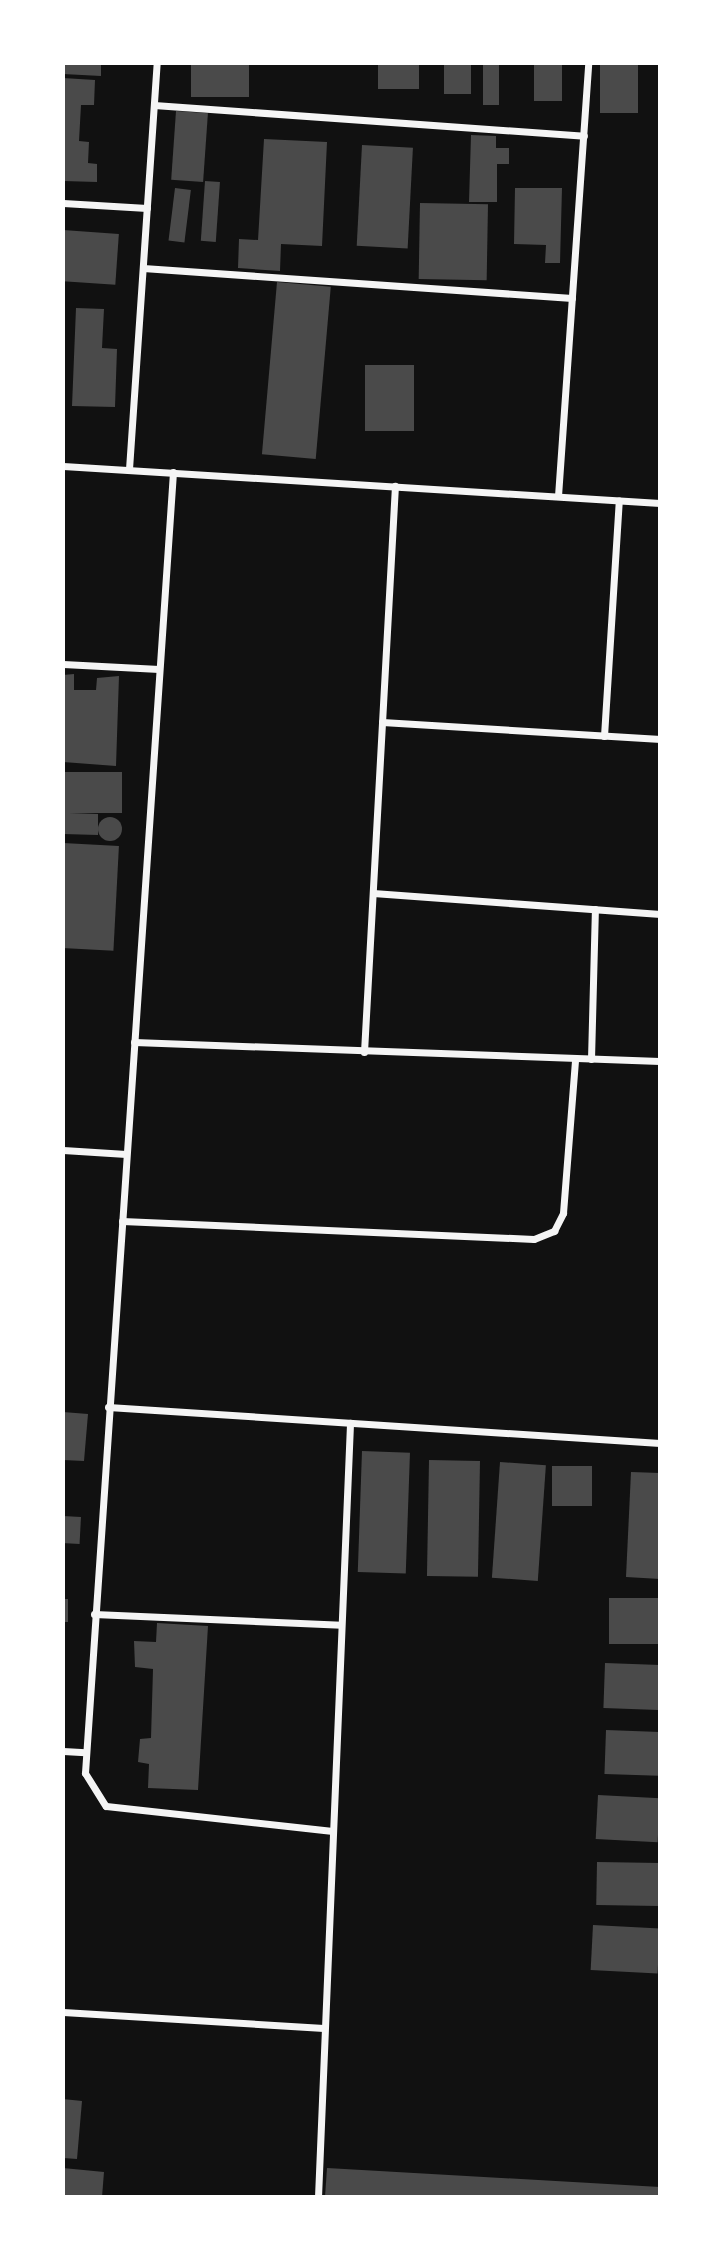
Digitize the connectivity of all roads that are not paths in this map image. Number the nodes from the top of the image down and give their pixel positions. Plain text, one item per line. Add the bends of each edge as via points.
1 (157, 63) edge
2 (588, 63) edge
3 (154, 105) junction
4 (584, 136) junction
5 (63, 203) edge
6 (147, 208) junction
7 (143, 268) junction
8 (572, 298) junction
9 (63, 466) edge
10 (129, 470) junction
11 (173, 472) junction
12 (395, 486) junction
13 (558, 496) junction
14 (619, 500) junction
15 (660, 502) edge
16 (63, 664) edge
17 (159, 669) junction
18 (382, 722) junction
19 (604, 736) junction
20 (660, 739) edge
21 (373, 893) junction
22 (595, 909) junction
23 (660, 914) edge
24 (134, 1042) junction
25 (364, 1052) junction
26 (575, 1059) junction
27 (591, 1059) junction
28 (660, 1061) edge
29 (63, 1150) edge
30 (126, 1154) junction
31 (122, 1221) junction
32 (108, 1407) junction
33 (351, 1423) junction
34 (660, 1444) edge
35 (94, 1614) junction
36 (341, 1625) junction
37 (63, 1751) edge
38 (85, 1752) junction
39 (332, 1831) junction
40 (63, 2012) edge
41 (324, 2028) junction
42 (318, 2197) edge

1 - 3 street
2 - 4 street
3 - 4 street
3 - 6 street
4 - 8 street
5 - 6 street
6 - 7 street
7 - 8 street
7 - 10 street
8 - 13 street
9 - 10 street
10 - 11 street
11 - 12 street
11 - 17 street
12 - 13 street
12 - 18 street
13 - 14 street
14 - 15 street
14 - 19 street
16 - 17 street
17 - 24 street
18 - 19 street
18 - 21 street
19 - 20 street
21 - 22 street
21 - 25 street
22 - 23 street
22 - 27 street
24 - 25 street
24 - 30 street
25 - 26 street
26 - 27 street
26 - 31 street via 563,1213 554,1231 534,1238
27 - 28 street
29 - 30 street
30 - 31 street
31 - 32 street
32 - 33 street
32 - 35 street
33 - 34 street
33 - 36 street
35 - 36 street
35 - 38 street
36 - 39 street
37 - 38 street
38 - 39 street via 94,1795 106,1806
39 - 41 street
40 - 41 street
41 - 42 street

